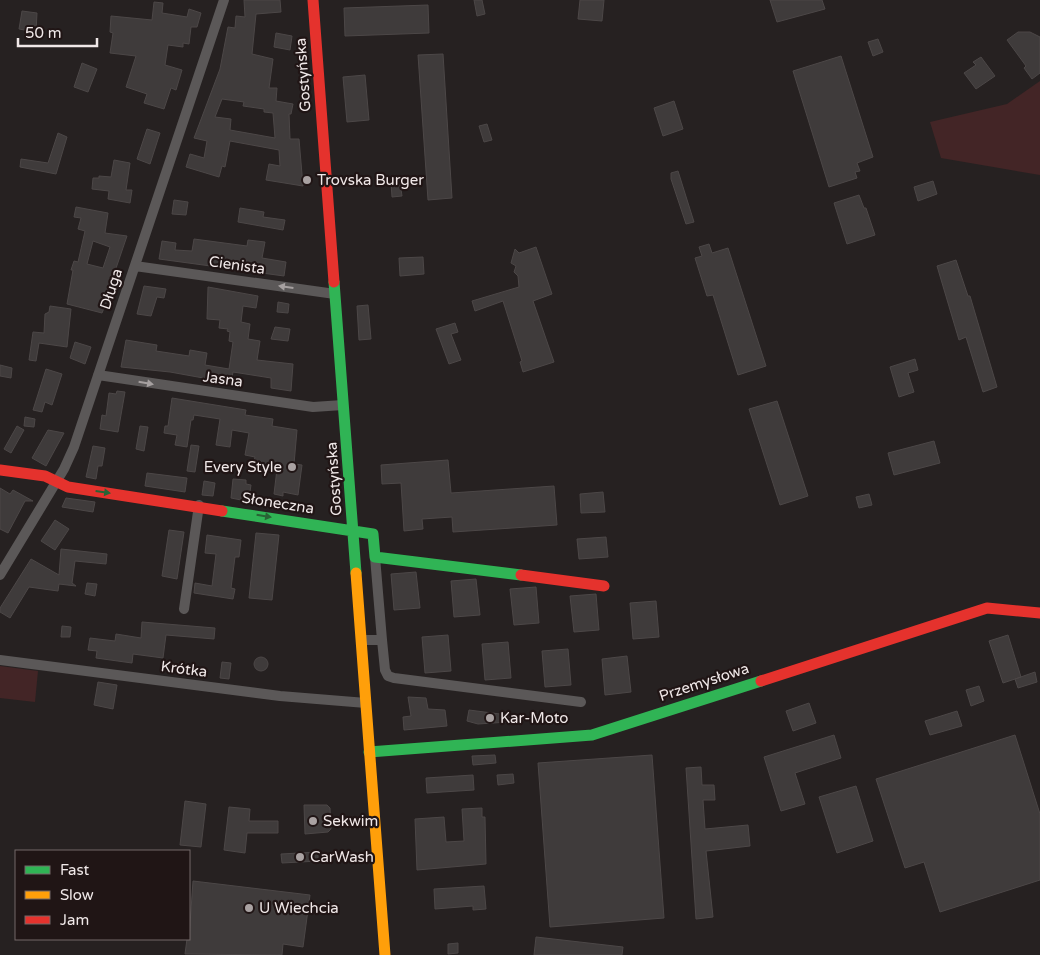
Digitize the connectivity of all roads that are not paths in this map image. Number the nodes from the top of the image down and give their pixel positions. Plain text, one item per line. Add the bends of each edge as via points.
1 (224, 0) edge
2 (313, 0) edge
3 (135, 266) junction
4 (335, 294) junction
5 (98, 375) junction
6 (343, 405) junction
7 (0, 470) edge
8 (56, 482) junction
9 (199, 506) junction
10 (352, 530) junction
11 (375, 557) junction
12 (0, 575) edge
13 (604, 586) dead end
14 (184, 609) dead end
15 (1040, 612) edge
16 (361, 640) junction
17 (382, 640) junction
18 (0, 660) edge
19 (582, 702) dead end
20 (366, 704) junction
21 (369, 752) junction
22 (385, 955) edge

1 - 3 street, Długa
2 - 4 street, Gostyńska
4 -> 3 street, Cienista
3 - 5 street, Długa
4 - 6 street, Gostyńska
5 -> 6 street, Jasna via 313,407
5 - 8 street, Długa via 74,447
6 - 10 street, Gostyńska
7 - 8 street, Słoneczna via 45,476
8 -> 9 street, Słoneczna via 68,487
8 - 12 street, Długa
9 -> 10 street, Słoneczna
9 - 14 street
10 - 11 street, Słoneczna via 373,534
10 - 16 street, Gostyńska
11 - 13 street
11 - 17 street
15 - 21 street, Przemysłowa via 987,608 592,735
16 - 17 street
16 - 20 street, Gostyńska
17 - 19 street via 385,670 394,678
18 - 20 street, Krótka
20 - 21 street, Gostyńska
21 - 22 street, Gostyńska

